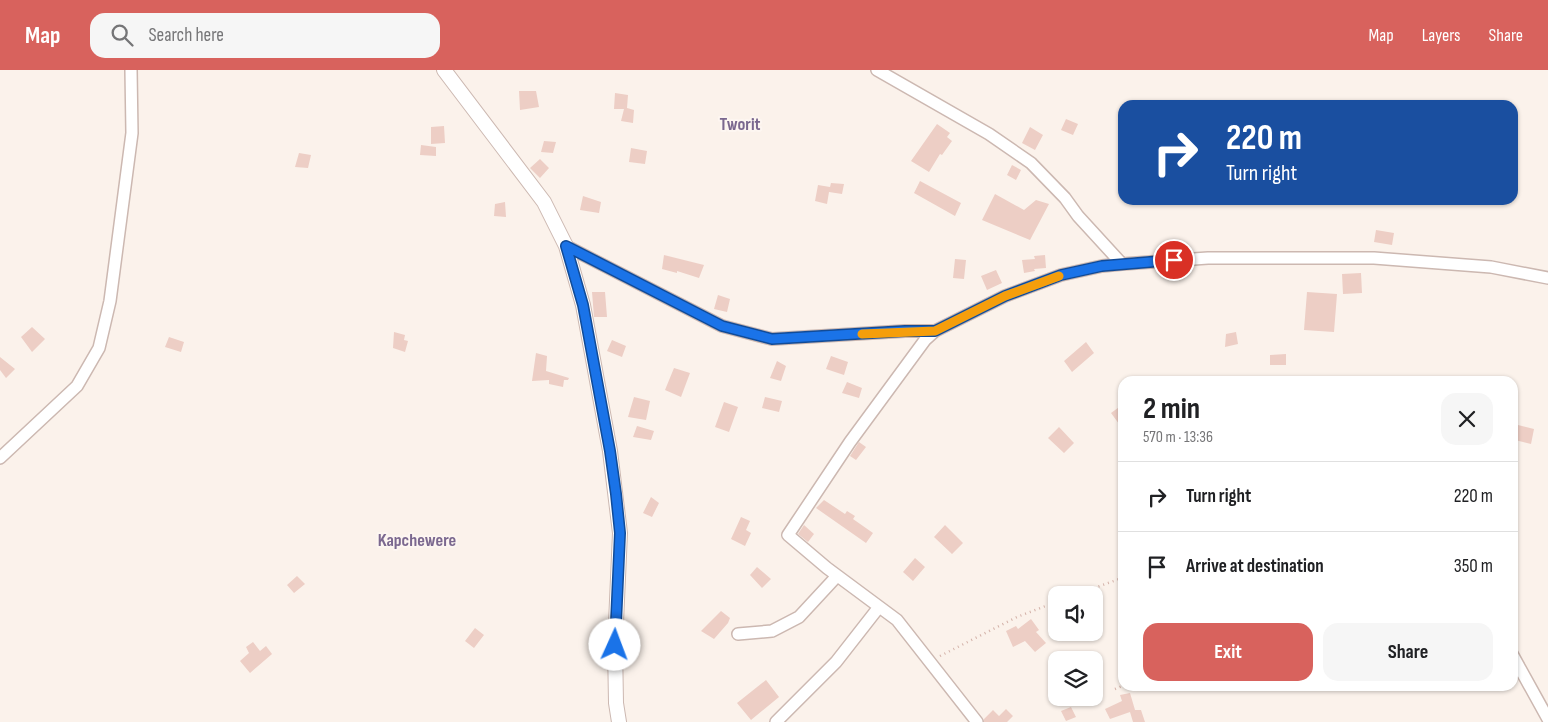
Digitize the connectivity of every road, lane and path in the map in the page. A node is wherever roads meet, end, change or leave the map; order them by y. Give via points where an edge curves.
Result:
1 (131, 70) edge
2 (444, 70) edge
3 (877, 70) edge
4 (566, 246) junction
5 (1122, 264) junction
6 (1548, 278) edge
7 (935, 331) junction
8 (0, 458) edge
9 (837, 576) junction
10 (1118, 579) edge
11 (1100, 586) edge
12 (1048, 605) edge
13 (879, 607) junction
14 (738, 634) dead end
15 (929, 661) junction
16 (1518, 664) edge
17 (1118, 688) edge
18 (1115, 689) dead end
19 (1547, 714) edge
20 (619, 722) edge
21 (776, 722) edge
22 (977, 722) edge

1 - 8 street via 132,133 110,301 99,348 77,386
2 - 4 street via 544,202
3 - 5 street via 989,134 1030,163
4 - 7 street via 722,326 749,334 772,339
4 - 20 street via 583,305 616,494 620,533 615,645
5 - 6 street via 1208,258 1374,258 1491,267
5 - 7 street via 1061,275 1005,296
7 - 9 street via 850,442 788,534
9 - 13 street
9 - 14 street via 799,617 772,630
10 - 11 path
12 - 15 path
13 - 15 street via 897,620
13 - 21 street via 836,662
15 - 22 street
16 - 19 street
17 - 18 path

